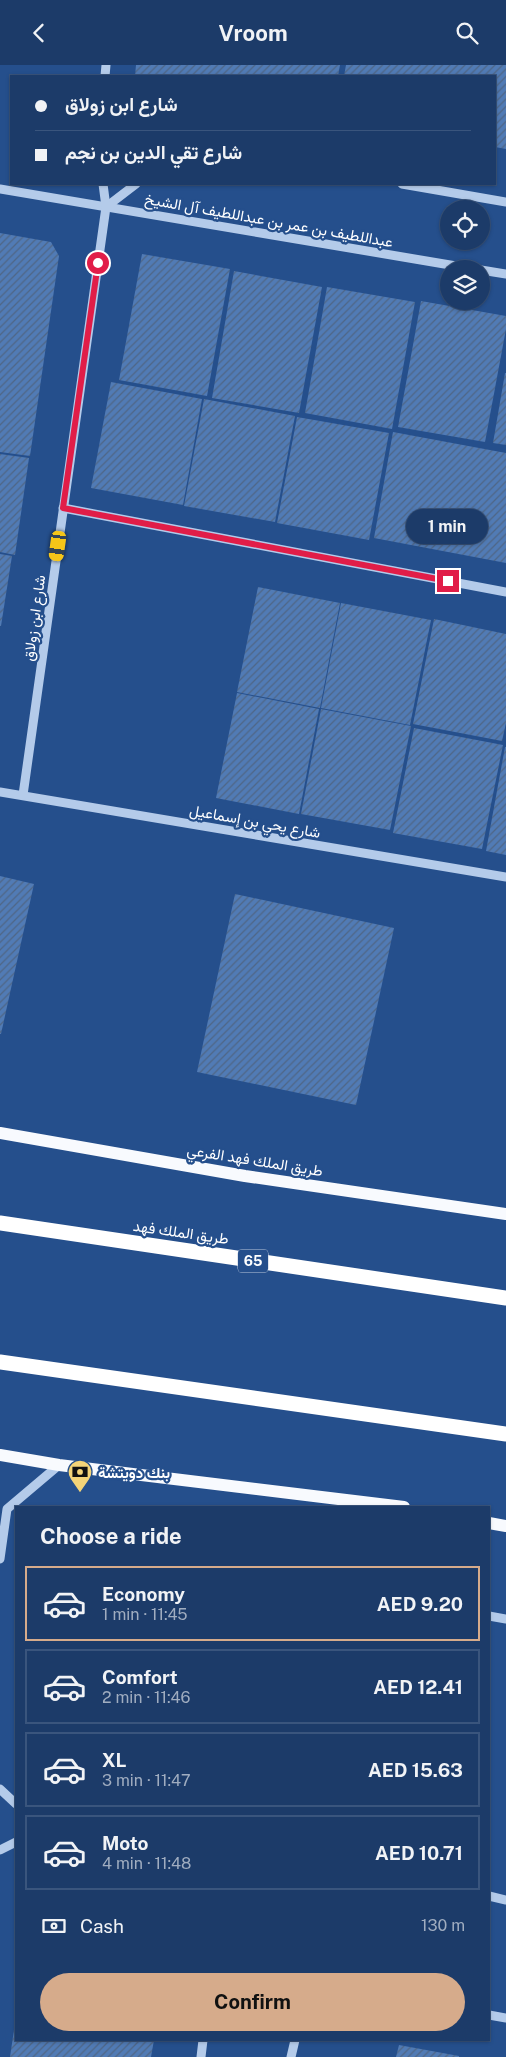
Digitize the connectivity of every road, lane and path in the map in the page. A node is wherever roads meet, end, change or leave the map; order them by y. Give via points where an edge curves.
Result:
1 (103, 185) edge
2 (135, 185) edge
3 (408, 185) edge
4 (0, 189) edge
5 (506, 202) edge
6 (106, 207) junction
7 (440, 263) edge
8 (490, 271) edge
9 (506, 274) edge
10 (63, 508) junction
11 (506, 592) edge
12 (0, 792) edge
13 (23, 795) junction
14 (506, 877) edge
15 (0, 1133) edge
16 (506, 1213) edge
17 (0, 1223) edge
18 (506, 1298) edge
19 (0, 1362) edge
20 (471, 1428) junction
21 (506, 1434) edge
22 (506, 1439) edge
23 (0, 1455) edge
24 (59, 1465) junction
25 (378, 1506) edge
26 (490, 1523) edge
27 (506, 1527) edge
28 (0, 1559) edge
29 (490, 1616) edge
30 (506, 1619) edge
31 (0, 1789) edge
32 (15, 1803) edge
33 (15, 1842) edge
34 (0, 1850) edge
35 (490, 1896) edge
36 (506, 1900) edge
37 (490, 2015) edge
38 (506, 2018) edge
39 (203, 2041) edge
40 (295, 2041) edge
41 (201, 2057) edge
42 (291, 2057) edge

1 - 6 street, شارع ابن زولاق
2 - 6 street
3 - 5 street
4 - 6 street, عبداللطيف بن عمر بن عبداللطيف آل الشيخ
6 - 7 street, عبداللطيف بن عمر بن عبداللطيف آل الشيخ
6 - 10 street, شارع ابن زولاق
8 - 9 street
10 - 11 street
10 - 13 street, شارع ابن زولاق
12 - 13 street, شارع يحي بن إسماعيل
13 - 14 street, شارع يحي بن إسماعيل
15 - 16 main road, طريق الملك فهد الفرعي via 245,1176
17 - 18 highway, طريق الملك فهد / 65
19 - 20 highway
20 - 21 highway
20 - 22 highway
23 - 24 main road
24 - 25 main road
24 - 28 street via 7,1509
26 - 27 main road
29 - 30 street
31 - 32 street
33 - 34 street
35 - 36 street
37 - 38 street
39 - 41 street
40 - 42 street

